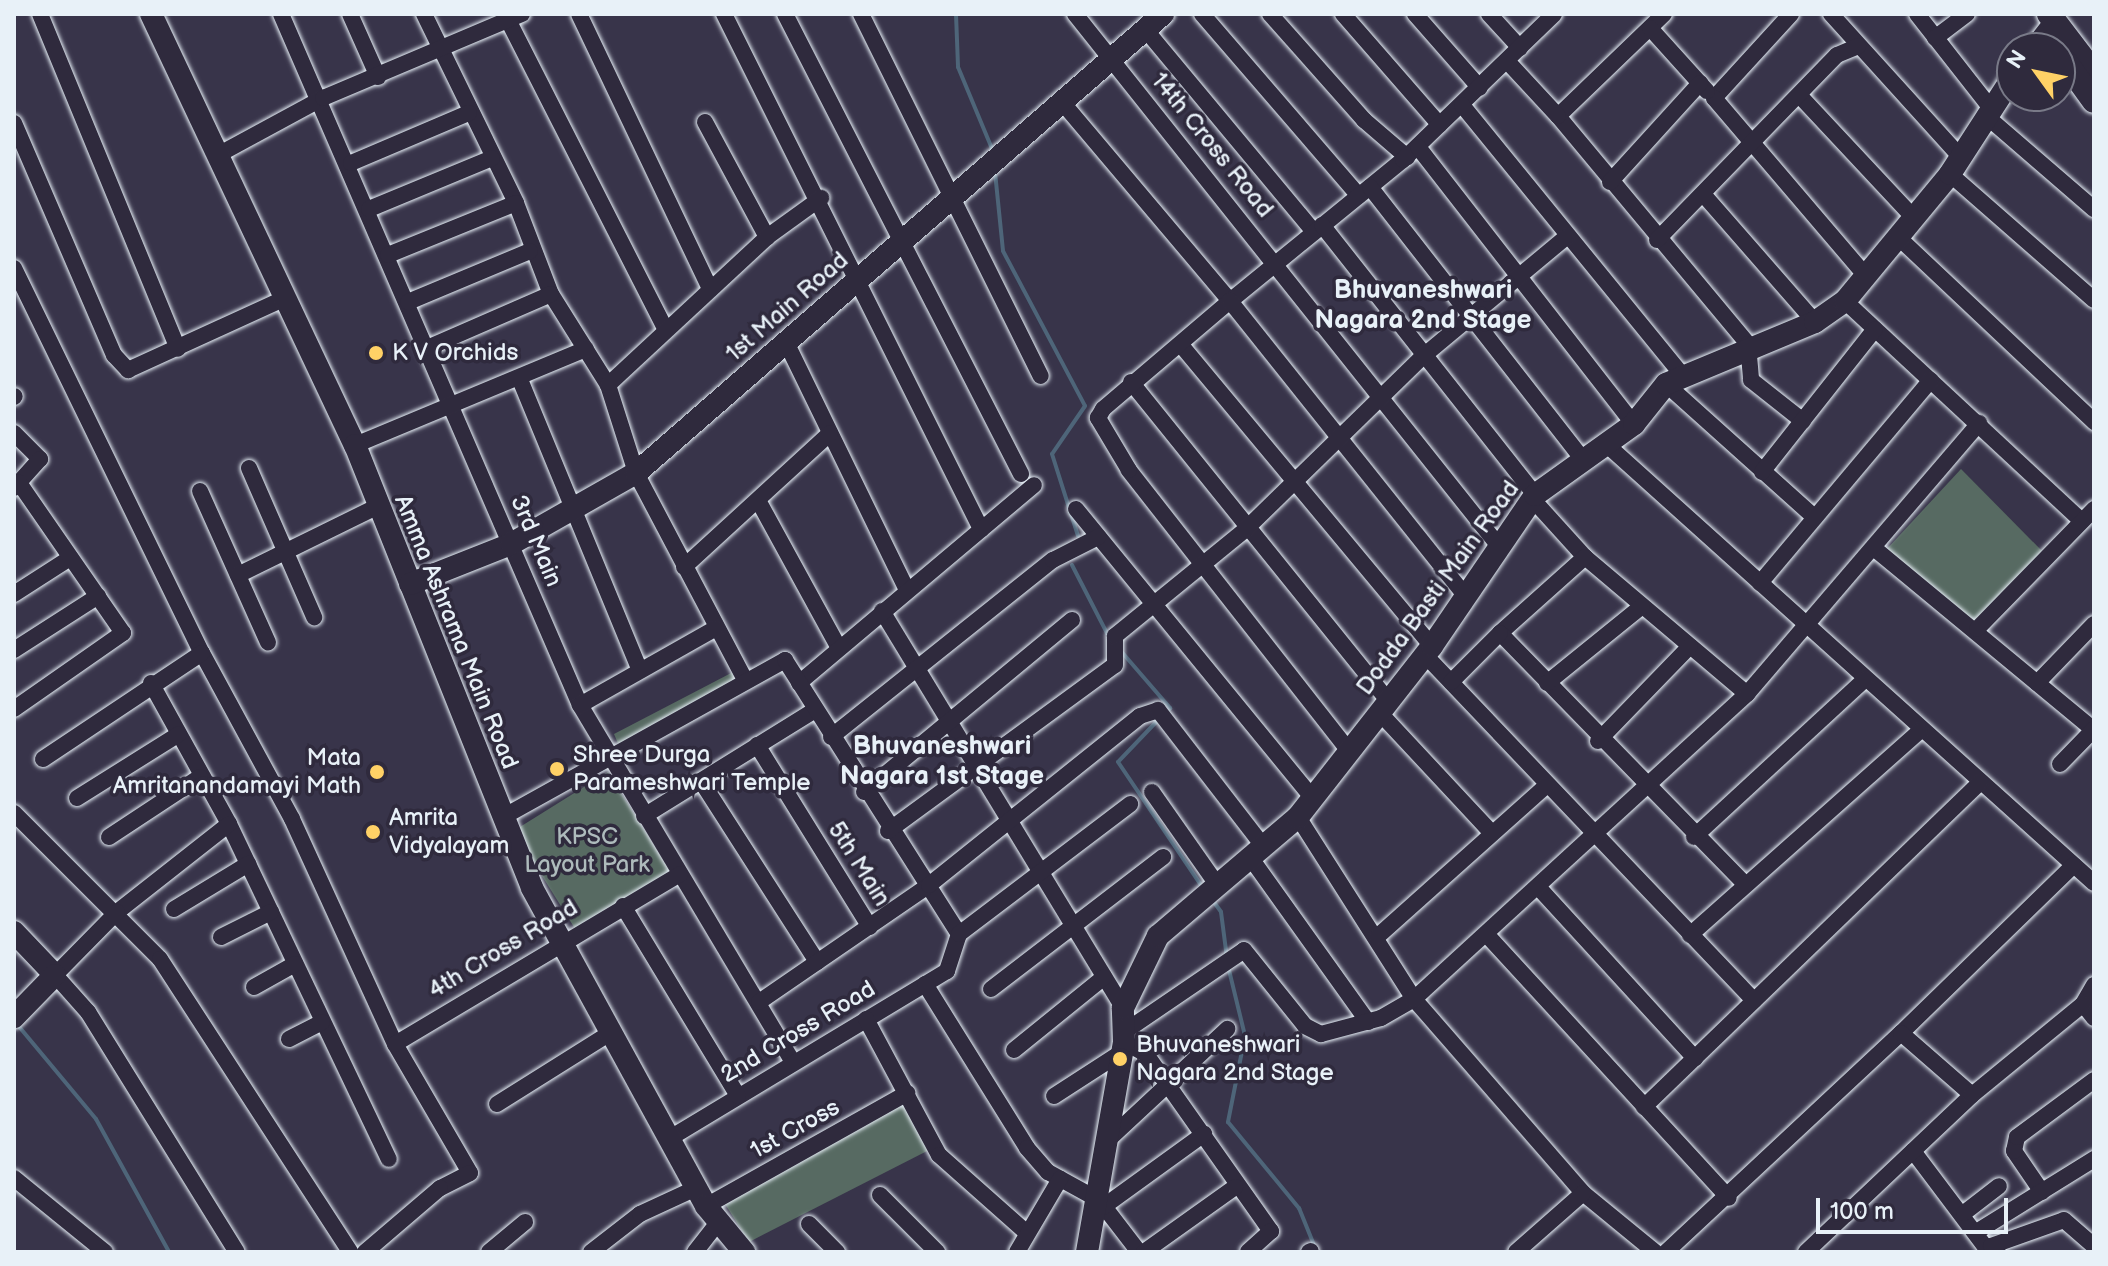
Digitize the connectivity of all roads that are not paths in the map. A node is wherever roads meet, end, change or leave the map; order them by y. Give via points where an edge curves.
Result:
1 (40, 14) edge
2 (151, 14) edge
3 (281, 14) edge
4 (350, 14) edge
5 (424, 14) edge
6 (579, 14) edge
7 (724, 14) edge
8 (785, 14) edge
9 (861, 14) edge
10 (1075, 14) edge
11 (1163, 14) edge
12 (1202, 14) edge
13 (1270, 14) edge
14 (1343, 14) edge
15 (1415, 14) edge
16 (1489, 14) edge
17 (1554, 14) edge
18 (1664, 14) edge
19 (1791, 14) edge
20 (1831, 14) edge
21 (1917, 14) edge
22 (1967, 14) edge
23 (2031, 14) edge
24 (506, 18) edge
25 (1650, 28) junction
26 (1145, 29) junction
27 (2050, 30) edge
28 (1935, 38) junction
29 (1858, 46) junction
30 (1520, 48) junction
31 (443, 50) junction
32 (1110, 60) junction
33 (1507, 61) junction
34 (2094, 73) edge
35 (2076, 76) edge
36 (378, 77) junction
37 (1700, 83) junction
38 (1480, 88) junction
39 (1799, 95) junction
40 (323, 98) junction
41 (1714, 98) junction
42 (1996, 99) edge
43 (2094, 101) edge
44 (1062, 102) junction
45 (1462, 105) junction
46 (1987, 111) junction
47 (469, 113) junction
48 (1558, 116) junction
49 (705, 122) dead end
50 (14, 123) edge
51 (1440, 125) junction
52 (1754, 144) junction
53 (1412, 152) junction
54 (216, 156) junction
55 (492, 158) junction
56 (351, 163) junction
57 (1954, 164) junction
58 (1610, 182) junction
59 (1365, 191) junction
60 (1703, 194) junction
61 (821, 198) junction
62 (950, 199) junction
63 (516, 203) junction
64 (369, 209) junction
65 (2094, 209) edge
66 (1914, 218) junction
67 (1318, 228) junction
68 (767, 237) junction
69 (1566, 237) junction
70 (1898, 237) junction
71 (1657, 240) junction
72 (901, 242) junction
73 (530, 251) junction
74 (388, 255) junction
75 (1276, 262) junction
76 (14, 268) edge
77 (1866, 276) junction
78 (1521, 277) junction
79 (859, 279) junction
80 (710, 289) junction
81 (551, 294) junction
82 (285, 298) junction
83 (2094, 300) edge
84 (1230, 301) junction
85 (1845, 301) junction
86 (408, 302) junction
87 (1473, 317) junction
88 (1815, 322) junction
89 (665, 328) junction
90 (1875, 329) junction
91 (786, 342) junction
92 (1748, 344) junction
93 (1181, 345) junction
94 (427, 348) junction
95 (178, 349) junction
96 (586, 349) junction
97 (1421, 358) junction
98 (1041, 376) dead end
99 (1931, 380) junction
100 (1675, 381) junction
101 (521, 382) junction
102 (1131, 382) junction
103 (608, 385) junction
104 (1378, 398) junction
105 (452, 405) junction
106 (2093, 419) edge
107 (1803, 421) junction
108 (1979, 423) junction
109 (1634, 424) junction
110 (14, 433) edge
111 (830, 433) junction
112 (1334, 438) junction
113 (1606, 444) junction
114 (355, 445) junction
115 (1584, 461) junction
116 (249, 468) dead end
117 (1762, 472) junction
118 (636, 473) junction
119 (17, 486) edge
120 (1292, 487) junction
121 (200, 491) dead end
122 (1536, 499) junction
123 (759, 502) junction
124 (376, 507) junction
125 (575, 507) junction
126 (1076, 509) dead end
127 (2088, 515) edge
128 (1813, 516) junction
129 (981, 529) junction
130 (1246, 529) junction
131 (1098, 537) junction
132 (511, 544) junction
133 (1498, 545) junction
134 (1875, 549) junction
135 (286, 551) junction
136 (1585, 557) junction
137 (70, 558) junction
138 (1203, 563) junction
139 (684, 567) junction
140 (238, 575) junction
141 (1760, 583) junction
142 (410, 584) junction
143 (907, 590) junction
144 (14, 594) edge
145 (1464, 594) junction
146 (98, 596) junction
147 (1153, 602) junction
148 (1642, 606) junction
149 (882, 611) junction
150 (314, 617) dead end
151 (1072, 620) dead end
152 (2094, 624) edge
153 (716, 628) junction
154 (1808, 628) junction
155 (1977, 629) junction
156 (1500, 633) junction
157 (268, 642) dead end
158 (1690, 646) junction
159 (839, 648) junction
160 (14, 650) edge
161 (1428, 650) junction
162 (202, 653) junction
163 (639, 668) junction
164 (919, 671) junction
165 (1865, 679) junction
166 (745, 680) junction
167 (1451, 682) junction
168 (151, 683) junction
169 (799, 683) junction
170 (1547, 683) junction
171 (2037, 683) junction
172 (1747, 694) junction
173 (580, 705) junction
174 (1384, 706) junction
175 (14, 709) edge
176 (815, 710) junction
177 (951, 722) junction
178 (2094, 730) edge
179 (1920, 731) junction
180 (179, 734) junction
181 (831, 737) junction
182 (1598, 741) junction
183 (757, 745) junction
184 (1349, 751) junction
185 (43, 759) dead end
186 (613, 761) junction
187 (2060, 764) dead end
188 (978, 768) junction
189 (200, 777) junction
190 (701, 781) junction
191 (1980, 782) junction
192 (1546, 786) junction
193 (1645, 788) junction
194 (864, 792) junction
195 (1152, 792) dead end
196 (77, 798) dead end
197 (1313, 799) junction
198 (1130, 804) dead end
199 (14, 813) edge
200 (644, 816) junction
201 (503, 817) junction
202 (1298, 817) junction
203 (1010, 819) junction
204 (229, 824) junction
205 (888, 831) junction
206 (1491, 832) junction
207 (1595, 836) junction
208 (109, 837) dead end
209 (1694, 837) junction
210 (1257, 852) junction
211 (1163, 857) dead end
212 (248, 864) junction
213 (2074, 865) junction
214 (1042, 871) junction
215 (680, 874) junction
216 (1744, 883) junction
217 (2094, 883) edge
218 (929, 885) junction
219 (1539, 888) junction
220 (1209, 889) junction
221 (623, 906) junction
222 (174, 909) dead end
223 (117, 912) junction
224 (271, 912) junction
225 (1074, 926) junction
226 (870, 927) junction
227 (14, 932) edge
228 (959, 934) junction
229 (1487, 935) junction
230 (1690, 935) junction
231 (221, 937) dead end
232 (1377, 937) junction
233 (560, 941) junction
234 (817, 962) junction
235 (295, 964) junction
236 (55, 975) junction
237 (1104, 977) junction
238 (925, 984) junction
239 (2094, 985) edge
240 (254, 987) dead end
241 (991, 989) dead end
242 (1414, 999) junction
243 (1754, 1001) junction
244 (759, 1002) junction
245 (2083, 1004) junction
246 (1123, 1008) junction
247 (19, 1012) edge
248 (2094, 1018) edge
249 (866, 1019) junction
250 (322, 1022) junction
251 (1368, 1022) junction
252 (1227, 1029) dead end
253 (610, 1033) junction
254 (1901, 1033) junction
255 (289, 1039) dead end
256 (1123, 1042) junction
257 (395, 1044) junction
258 (1014, 1050) dead end
259 (1695, 1058) junction
260 (793, 1062) junction
261 (2094, 1080) edge
262 (1167, 1088) junction
263 (907, 1093) junction
264 (1972, 1095) junction
265 (738, 1096) junction
266 (1054, 1096) dead end
267 (497, 1104) dead end
268 (1644, 1107) junction
269 (1204, 1134) junction
270 (668, 1139) junction
271 (1106, 1142) junction
272 (1913, 1151) junction
273 (389, 1159) dead end
274 (2094, 1159) edge
275 (14, 1178) edge
276 (1060, 1179) junction
277 (1999, 1186) dead end
278 (1235, 1187) junction
279 (2042, 1192) junction
280 (1583, 1193) junction
281 (880, 1195) dead end
282 (1729, 1198) junction
283 (1101, 1203) junction
284 (706, 1206) junction
285 (1964, 1213) junction
286 (525, 1222) dead end
287 (809, 1224) dead end
288 (1978, 1231) junction
289 (1027, 1233) junction
290 (2094, 1244) edge
291 (1993, 1250) edge
292 (1088, 1251) edge
293 (105, 1252) edge
294 (237, 1252) edge
295 (350, 1252) edge
296 (365, 1252) edge
297 (489, 1252) edge
298 (591, 1252) edge
299 (695, 1252) edge
300 (744, 1252) edge
301 (837, 1252) edge
302 (937, 1252) edge
303 (1017, 1252) edge
304 (1142, 1252) edge
305 (1248, 1252) edge
306 (1516, 1252) edge
307 (1655, 1252) edge
308 (1666, 1252) edge
309 (1806, 1252) edge

1 - 95 street
2 - 54 street, Amma Ashrama Main Road
3 - 40 street, 3rd Main
4 - 36 street
5 - 31 street
6 - 80 street
7 - 61 street
8 - 72 street
9 - 62 street
10 - 32 street, 14th Cross Road
11 - 26 street, 1st Main Road
12 - 59 street
13 - 53 street via 1364,120
14 - 51 street
15 - 38 street
16 - 30 street
17 - 30 street
18 - 25 street
19 - 41 street
20 - 29 street
21 - 28 street
22 - 28 street
23 - 27 main road
24 - 31 street
24 - 89 street
25 - 37 street
25 - 48 street
26 - 32 street, 1st Main Road
26 - 67 street
27 - 34 main road
28 - 46 street
29 - 39 street via 1837,55
29 - 57 street
30 - 33 street
31 - 36 street
31 - 47 street
32 - 44 street, 1st Main Road
32 - 75 street, 14th Cross Road
33 - 38 street
33 - 48 street
35 - 43 main road
36 - 40 street
37 - 41 street
37 - 58 street
38 - 45 street
39 - 52 street
39 - 66 street
40 - 54 street
40 - 56 street, 3rd Main
41 - 52 street
42 - 46 street, Dodda Basti Main Road
44 - 62 street, 1st Main Road
44 - 84 street
45 - 51 street
45 - 69 street
46 - 57 street, Dodda Basti Main Road
46 - 65 street
47 - 55 street
47 - 56 street
48 - 58 street
49 - 68 street
50 - 95 street via 114,355 128,370
51 - 53 street
52 - 60 street
52 - 77 street
53 - 59 street
53 - 78 street
54 - 82 street, Amma Ashrama Main Road
55 - 63 street
55 - 64 street
56 - 64 street, 3rd Main
57 - 66 street, Dodda Basti Main Road
57 - 83 street
58 - 71 street
59 - 67 street
59 - 87 street
60 - 71 street
60 - 88 street
61 - 68 street
61 - 79 street
62 - 72 street, 1st Main Road
62 - 98 street
63 - 73 street
63 - 74 street
64 - 74 street, 3rd Main
66 - 70 street, Dodda Basti Main Road
67 - 75 street
67 - 97 street
68 - 80 street
69 - 78 street
69 - 100 street
70 - 77 street, Dodda Basti Main Road
70 - 106 street
71 - 92 street
72 - 79 street, 1st Main Road
72 - 129 street via 1027,479
73 - 81 street
73 - 86 street
74 - 86 street, 3rd Main
75 - 84 street
75 - 104 street, 14th Cross Road
76 - 162 street
77 - 85 street, Dodda Basti Main Road
78 - 87 street
78 - 109 street
79 - 91 street, 1st Main Road
79 - 129 street
80 - 89 street
81 - 94 street
81 - 96 street
82 - 95 street
82 - 114 street, Amma Ashrama Main Road
84 - 93 street
84 - 112 street
85 - 88 street, Dodda Basti Main Road
85 - 90 street
86 - 94 street, 3rd Main
87 - 97 street
87 - 115 street
88 - 92 street, Dodda Basti Main Road
89 - 103 street
90 - 99 street
90 - 107 street
91 - 111 street
91 - 118 street, 1st Main Road
92 - 100 street, Dodda Basti Main Road
92 - 107 street via 1751,380
93 - 102 street
93 - 120 street
94 - 105 street, 3rd Main
96 - 101 street
96 - 103 street
97 - 104 street
97 - 122 street
99 - 108 street
99 - 128 street
100 - 109 street, Dodda Basti Main Road
100 - 117 street
101 - 105 street
101 - 125 street
102 - 130 street
102 - 138 street via 1098,418
103 - 118 street
104 - 112 street
104 - 133 street, 14th Cross Road
105 - 114 street
105 - 132 street, 3rd Main
107 - 117 street
108 - 127 street
108 - 134 street
109 - 113 street, Dodda Basti Main Road
110 - 119 street via 40,459
111 - 123 street
111 - 143 street
112 - 120 street
112 - 145 street
113 - 115 street, Dodda Basti Main Road
113 - 141 street
114 - 124 street, Amma Ashrama Main Road
115 - 122 street, Dodda Basti Main Road
116 - 135 street
117 - 128 street
118 - 125 street, 1st Main Road
118 - 139 street
119 - 137 street
120 - 130 street
120 - 161 street
121 - 140 street
122 - 133 street, Dodda Basti Main Road
122 - 136 street
123 - 139 street
123 - 159 street
124 - 135 street
124 - 142 street, Amma Ashrama Main Road
125 - 132 street, 1st Main Road
125 - 163 street
126 - 131 street
127 - 155 street
128 - 141 street
129 - 143 street
130 - 138 street
130 - 174 street
131 - 147 street
131 - 164 street via 1053,560
132 - 142 street, 1st Main Road
132 - 173 street, 3rd Main
133 - 145 street, Dodda Basti Main Road
134 - 154 street
134 - 155 street
135 - 140 street
135 - 150 street
136 - 148 street
136 - 156 street
137 - 144 street
137 - 146 street
138 - 147 street
138 - 184 street
139 - 153 street
140 - 157 street
141 - 154 street
142 - 201 street, Amma Ashrama Main Road
143 - 149 street
145 - 161 street, Dodda Basti Main Road
146 - 160 street
146 - 175 street via 123,633
147 - 188 street via 1116,647 1115,665
147 - 197 street
148 - 158 street
148 - 170 street
149 - 159 street
149 - 164 street
151 - 177 street
152 - 171 street
153 - 163 street
153 - 166 street
154 - 165 street
154 - 172 street
155 - 171 street
156 - 167 street
156 - 170 street
158 - 172 street
158 - 182 street
159 - 169 street
161 - 167 street
161 - 174 street, Dodda Basti Main Road
162 - 168 street
162 - 257 street via 292,819
163 - 173 street
164 - 177 street
164 - 181 street
165 - 179 street
165 - 209 street
166 - 169 street via 785,660
166 - 186 street
167 - 192 street
168 - 180 street
168 - 185 street
169 - 176 street
170 - 182 street
171 - 178 street
172 - 193 street
173 - 186 street, 3rd Main
174 - 184 street, Dodda Basti Main Road
174 - 206 street
176 - 181 street
176 - 183 street
177 - 188 street
177 - 194 street
178 - 187 street
179 - 191 street
179 - 216 street
180 - 189 street
180 - 196 street
181 - 194 street
182 - 193 street
183 - 190 street
183 - 226 street, 5th Main
184 - 197 street, Dodda Basti Main Road
186 - 200 street, 3rd Main
186 - 201 street
188 - 203 street
188 - 205 street
189 - 204 street
189 - 208 street
190 - 200 street
190 - 234 street
191 - 213 street
191 - 243 street
192 - 206 street
192 - 207 street
193 - 207 street
193 - 209 street
194 - 205 street
195 - 220 street
197 - 202 street, Dodda Basti Main Road
198 - 214 street
199 - 223 street
200 - 215 street, 3rd Main
201 - 233 street, Amma Ashrama Main Road
202 - 210 street, Dodda Basti Main Road
202 - 232 street
203 - 210 street via 1140,716 1158,710 1170,720
203 - 214 street
203 - 218 street
204 - 212 street
204 - 223 street
205 - 218 street
206 - 232 street
207 - 219 street
207 - 230 street
209 - 216 street
210 - 220 street, Dodda Basti Main Road
210 - 251 street
211 - 225 street
212 - 222 street
212 - 224 street
213 - 217 street
213 - 254 street
214 - 225 street
214 - 228 street
215 - 221 street, 4th Cross Road
215 - 244 street, 3rd Main
216 - 230 street
218 - 226 street
218 - 228 street
219 - 229 street
219 - 259 street
220 - 246 street, Dodda Basti Main Road via 1158,936
221 - 233 street, 4th Cross Road
221 - 265 street
223 - 236 street
223 - 295 street via 160,959
224 - 231 street
224 - 235 street
225 - 237 street
225 - 241 street
226 - 234 street
227 - 236 street
228 - 238 street, 2nd Cross Road via 952,964
229 - 242 street
229 - 268 street
230 - 243 street
232 - 242 street
233 - 253 street, Amma Ashrama Main Road
233 - 257 street, 4th Cross Road
234 - 244 street
235 - 240 street
235 - 250 street
236 - 247 street
236 - 294 street via 88,1012
237 - 246 street
237 - 258 street
238 - 249 street, 2nd Cross Road
238 - 276 street via 1027,1148
239 - 245 street
242 - 251 street
242 - 280 street
243 - 259 street
244 - 260 street, 3rd Main
245 - 248 street
245 - 264 street
246 - 256 street
249 - 260 street, 2nd Cross Road
249 - 263 street
250 - 255 street
250 - 273 street
251 - 256 street via 1332,1034 1313,1031 1250,954 1227,959
252 - 262 street
253 - 267 street
253 - 270 street, Amma Ashrama Main Road
254 - 264 street
254 - 282 street
256 - 262 street via 1146,1054
256 - 266 street
256 - 271 street
257 - 296 street via 470,1173 440,1188
259 - 268 street
260 - 265 street, 2nd Cross Road
261 - 279 street via 2017,1137 2014,1151
262 - 269 street
262 - 271 street
263 - 284 street, 1st Cross
263 - 289 street via 947,1164
264 - 272 street
265 - 270 street, 2nd Cross Road
268 - 282 street
269 - 278 street
269 - 283 street
270 - 284 street, Amma Ashrama Main Road
271 - 283 street
272 - 285 street
272 - 309 street
274 - 279 street
275 - 293 street
276 - 283 street
276 - 289 street
277 - 285 street
278 - 304 street
278 - 305 street via 1271,1231
279 - 288 street
280 - 306 street
280 - 307 street
281 - 302 street
282 - 308 street
283 - 292 street
283 - 304 street
284 - 298 street, 1st Cross via 640,1214
284 - 299 street
284 - 300 street, Amma Ashrama Main Road
285 - 288 street
286 - 297 street
287 - 301 street
288 - 291 street
289 - 303 street
290 - 291 street via 2071,1219

